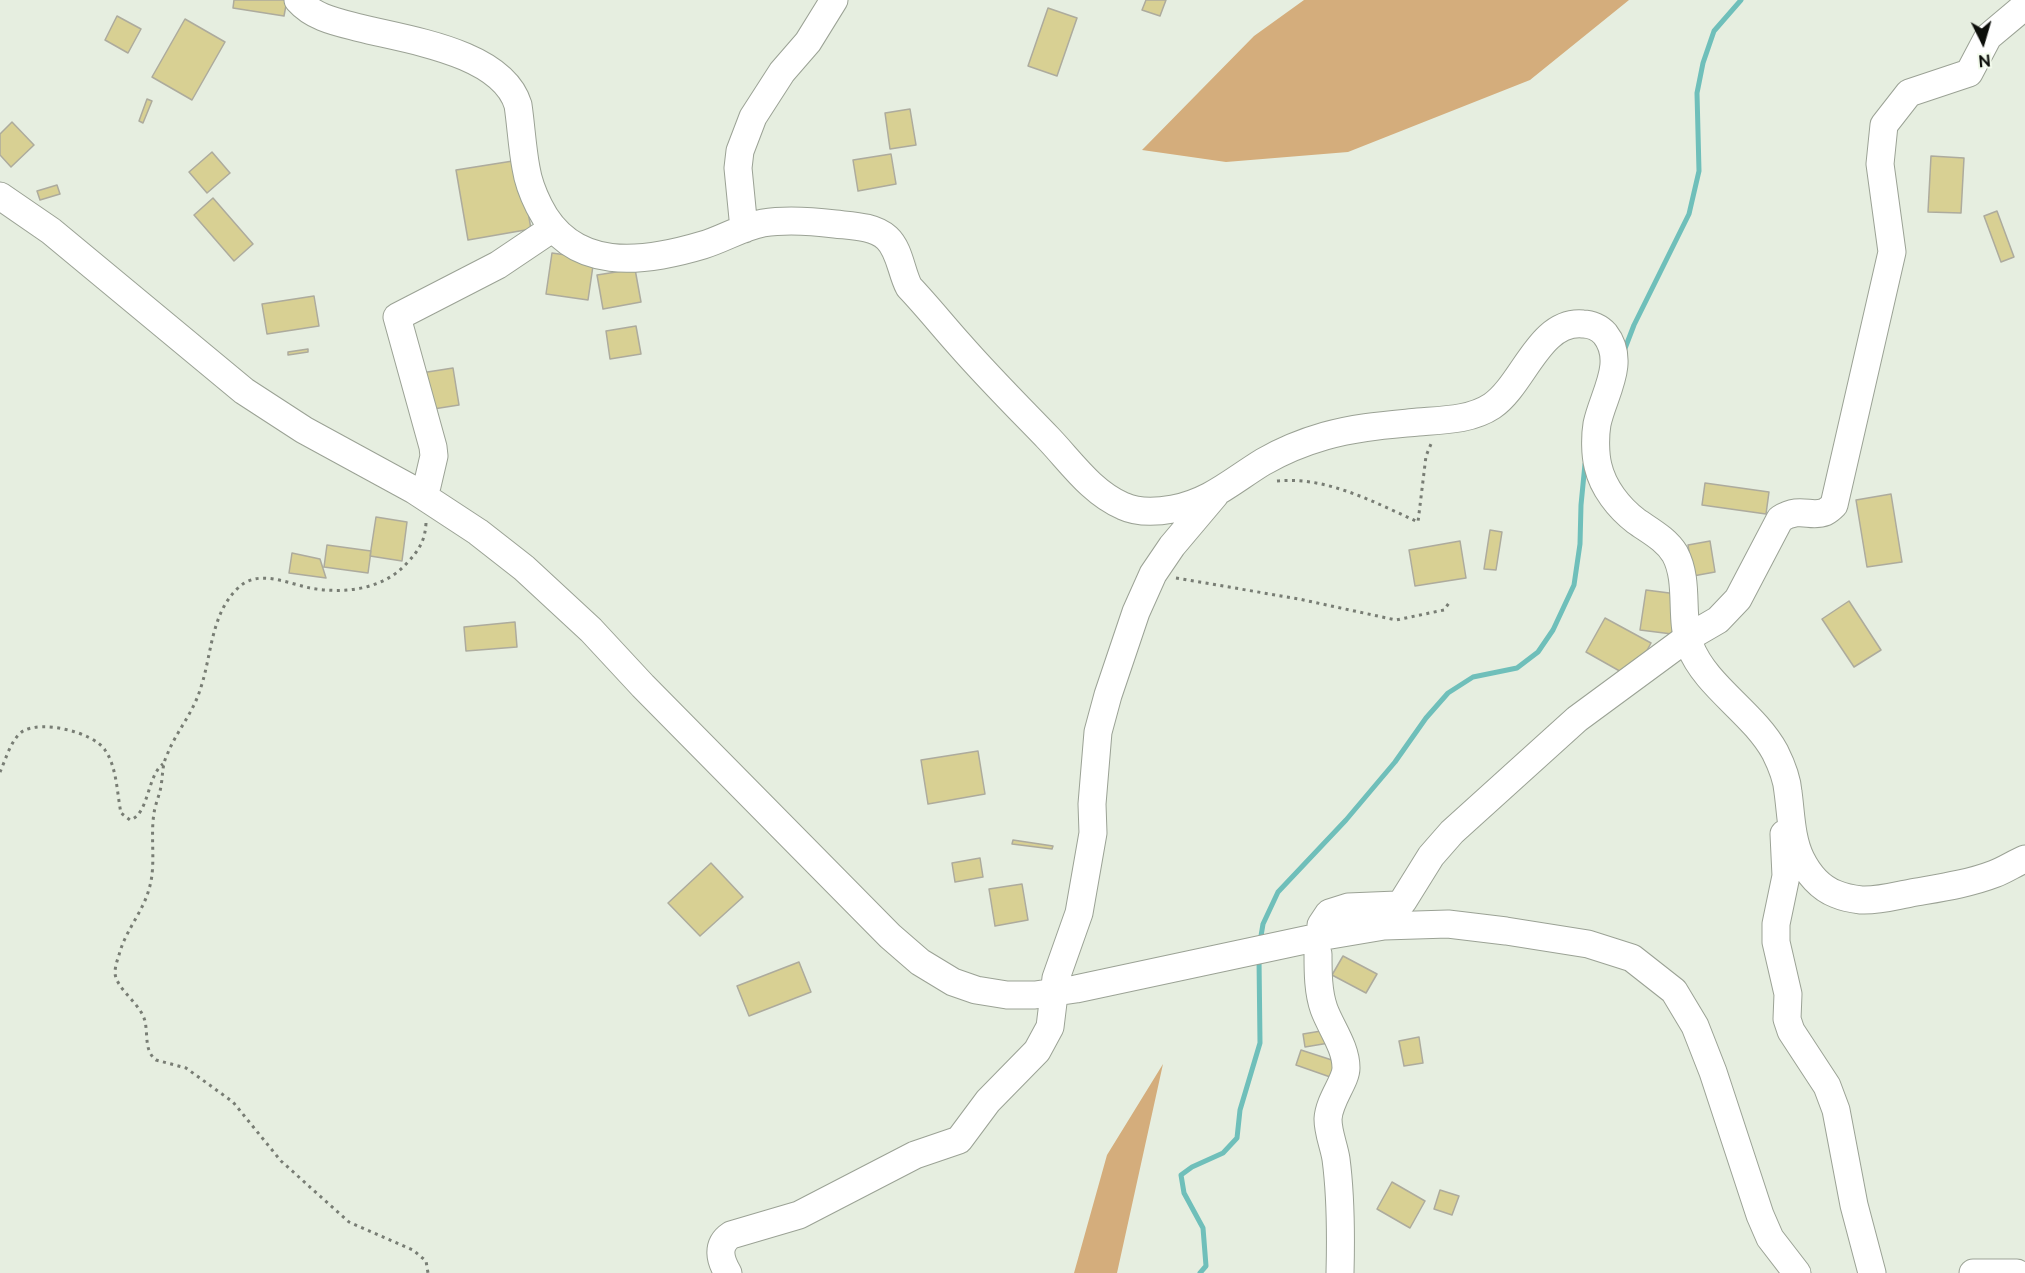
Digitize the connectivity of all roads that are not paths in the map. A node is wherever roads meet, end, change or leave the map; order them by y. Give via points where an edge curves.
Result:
1 (298, 0) edge
2 (834, 0) edge
3 (2025, 6) edge
4 (0, 176) edge
5 (6, 200) edge
6 (553, 228) junction
7 (744, 229) junction
8 (428, 486) dead end
9 (1216, 494) junction
10 (1687, 638) junction
11 (1790, 811) junction
12 (2025, 859) edge
13 (1319, 939) junction
14 (1065, 991) junction
15 (728, 1273) edge
16 (1340, 1273) edge
17 (1797, 1273) edge
18 (1872, 1273) edge
19 (1973, 1273) edge
20 (2016, 1273) edge

1 - 6 street via 316,15 457,54 493,70 515,95 525,168 544,216
2 - 7 street via 753,117 740,150
3 - 10 street via 1988,37 1970,73 1909,93 1884,125 1880,164 1892,252 1834,506 1825,512 1797,512 1780,519 1738,599 1718,620
4 - 5 street via 9,187
5 - 14 street via 51,231 244,391 304,430 414,490 524,568 591,630 890,936 920,962 953,982 976,990 1007,995
6 - 7 street via 578,248 614,259 646,258 705,245
6 - 8 street via 498,265 397,317 433,447
7 - 9 street via 764,223 798,221 865,227 879,232 893,245 909,287 1084,479 1108,498 1131,510 1157,511 1193,504
9 - 10 street via 1268,459 1326,436 1478,413 1510,391 1539,346 1557,330 1587,324 1603,332 1612,347 1613,376 1597,426 1598,466 1617,503 1660,537 1675,555
9 - 14 street via 1153,574 1121,654 1098,732 1093,833 1079,913 1056,978
10 - 11 street via 1704,671 1764,734 1783,769
10 - 13 street via 1577,719 1452,831 1397,905 1348,906 1329,913
11 - 12 street via 1798,855 1808,871 1819,884 1845,897 1878,899 1955,885 1994,874
11 - 18 street via 1784,820 1786,876 1776,924 1776,942 1788,994 1787,1019 1827,1086 1836,1110
13 - 14 street
13 - 16 street via 1319,988 1343,1049 1347,1070 1328,1117 1340,1200
13 - 17 street via 1384,926 1448,924 1588,944 1632,958 1674,991 1695,1026 1760,1215 1770,1238
14 - 15 street via 1037,1051 988,1101 959,1140 915,1155 800,1215 731,1235 720,1249
19 - 20 street

